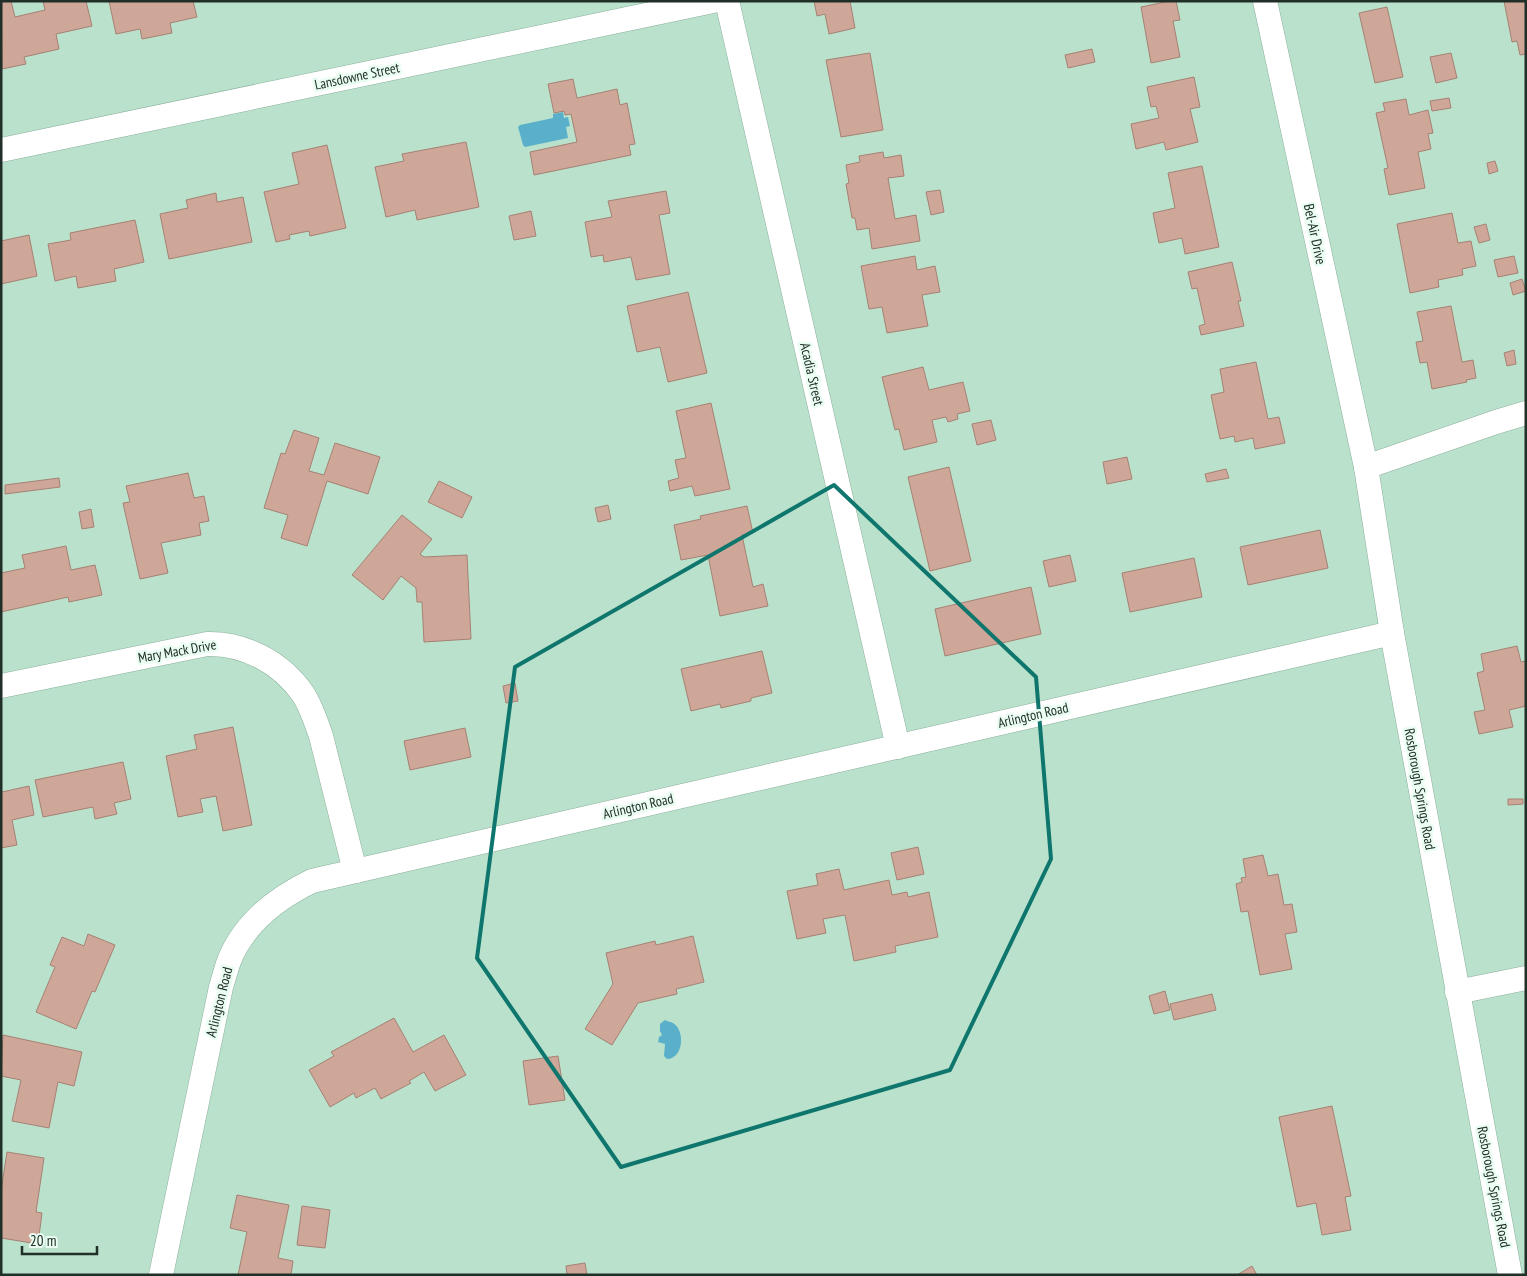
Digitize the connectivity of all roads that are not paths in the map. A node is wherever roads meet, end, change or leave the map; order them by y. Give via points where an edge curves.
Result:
1 (713, 1) edge
2 (726, 1) edge
3 (1265, 1) edge
4 (1, 150) edge
5 (1526, 413) edge
6 (1366, 467) junction
7 (1392, 632) junction
8 (1, 686) edge
9 (898, 747) junction
10 (354, 871) junction
11 (1526, 978) edge
12 (1457, 992) junction
13 (161, 1275) edge
14 (1510, 1275) edge

1 - 4 street, Lansdowne Street
2 - 9 street, Acadia Street
3 - 6 street, Bel-Air Drive
5 - 6 street
6 - 7 street, Rosborough Springs Road
7 - 9 street, Arlington Road
7 - 12 street, Rosborough Springs Road
8 - 10 street, Mary Mack Drive via 207,644 224,643 268,660 303,694 314,716
9 - 10 street, Arlington Road
10 - 13 street, Arlington Road via 312,881 271,906 241,937 230,960 221,987
11 - 12 street
12 - 14 street, Rosborough Springs Road

